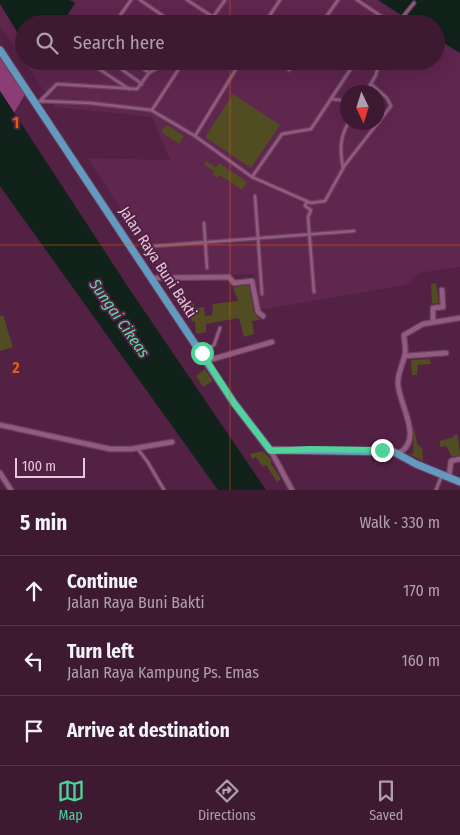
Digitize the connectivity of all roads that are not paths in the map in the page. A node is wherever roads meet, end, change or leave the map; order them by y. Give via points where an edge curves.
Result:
1 (131, 0) edge
2 (140, 0) edge
3 (187, 0) edge
4 (224, 0) edge
5 (280, 0) edge
6 (338, 0) edge
7 (357, 0) edge
8 (414, 3) dead end
9 (120, 15) edge
10 (162, 15) edge
11 (210, 15) edge
12 (214, 15) edge
13 (270, 15) edge
14 (327, 15) edge
15 (378, 15) edge
16 (404, 15) edge
17 (0, 50) edge
18 (101, 70) edge
19 (123, 70) edge
20 (145, 70) edge
21 (154, 70) edge
22 (178, 70) edge
23 (236, 70) edge
24 (350, 70) edge
25 (376, 70) edge
26 (149, 73) junction
27 (142, 84) junction
28 (371, 84) joint
29 (130, 90) junction
30 (331, 99) junction
31 (340, 101) edge
32 (38, 102) junction
33 (152, 110) junction
34 (345, 130) edge
35 (195, 136) junction
36 (343, 168) junction
37 (252, 177) junction
38 (255, 196) dead end
39 (307, 201) junction
40 (204, 223) dead end
41 (354, 231) dead end
42 (310, 234) junction
43 (258, 238) junction
44 (205, 242) junction
45 (155, 246) dead end
46 (207, 268) dead end
47 (152, 278) junction
48 (442, 290) dead end
49 (314, 292) dead end
50 (262, 294) dead end
51 (263, 316) dead end
52 (460, 318) edge
53 (433, 322) junction
54 (220, 328) dead end
55 (272, 342) dead end
56 (202, 353) junction
57 (446, 353) dead end
58 (404, 356) junction
59 (206, 361) junction
60 (0, 424) edge
61 (172, 442) dead end
62 (136, 448) junction
63 (271, 451) junction
64 (399, 453) junction
65 (460, 459) edge
66 (0, 473) edge
67 (446, 476) junction
68 (460, 482) edge
69 (11, 490) edge
70 (164, 490) edge
71 (292, 490) edge
72 (436, 490) edge

1 - 9 lane
2 - 10 lane
3 - 11 lane
4 - 12 lane
5 - 13 lane
6 - 14 lane
7 - 15 lane
8 - 16 lane
17 - 32 main road, Jalan Raya Buni Bakti
18 - 29 lane
19 - 27 lane
20 - 26 lane
21 - 26 lane
22 - 33 lane
23 - 35 lane
24 - 30 lane
25 - 28 lane
26 - 27 lane
27 - 29 lane
28 - 36 lane via 391,106
29 - 32 lane via 57,84
30 - 31 lane
30 - 37 lane via 310,129 282,134
32 - 33 lane via 90,103
32 - 47 main road, Jalan Raya Buni Bakti
33 - 35 lane
34 - 36 lane via 340,144
35 - 37 lane
36 - 39 lane via 325,201 316,204
37 - 39 lane
38 - 43 lane
39 - 42 lane via 305,206 311,210 308,217
40 - 44 lane
41 - 42 lane
42 - 43 lane
42 - 49 lane
43 - 44 lane
43 - 50 lane
44 - 45 lane
44 - 46 lane
47 - 51 street via 229,277 234,283 252,281 258,312
47 - 56 main road, Jalan Raya Buni Bakti
48 - 53 street via 443,307 433,308
52 - 53 street
53 - 58 street via 406,333
54 - 56 lane via 214,345
55 - 59 street
56 - 59 main road, Jalan Raya Buni Bakti
57 - 58 street
58 - 64 street via 398,387 410,438 406,448
59 - 63 main road, Jalan Raya Buni Bakti
60 - 62 street via 110,449
61 - 62 street
62 - 70 lane
63 - 64 main road via 336,449
63 - 71 street, Jalan Raya Buni Bakti
64 - 67 main road
65 - 67 street via 451,461
66 - 69 street
67 - 68 main road
67 - 72 lane

